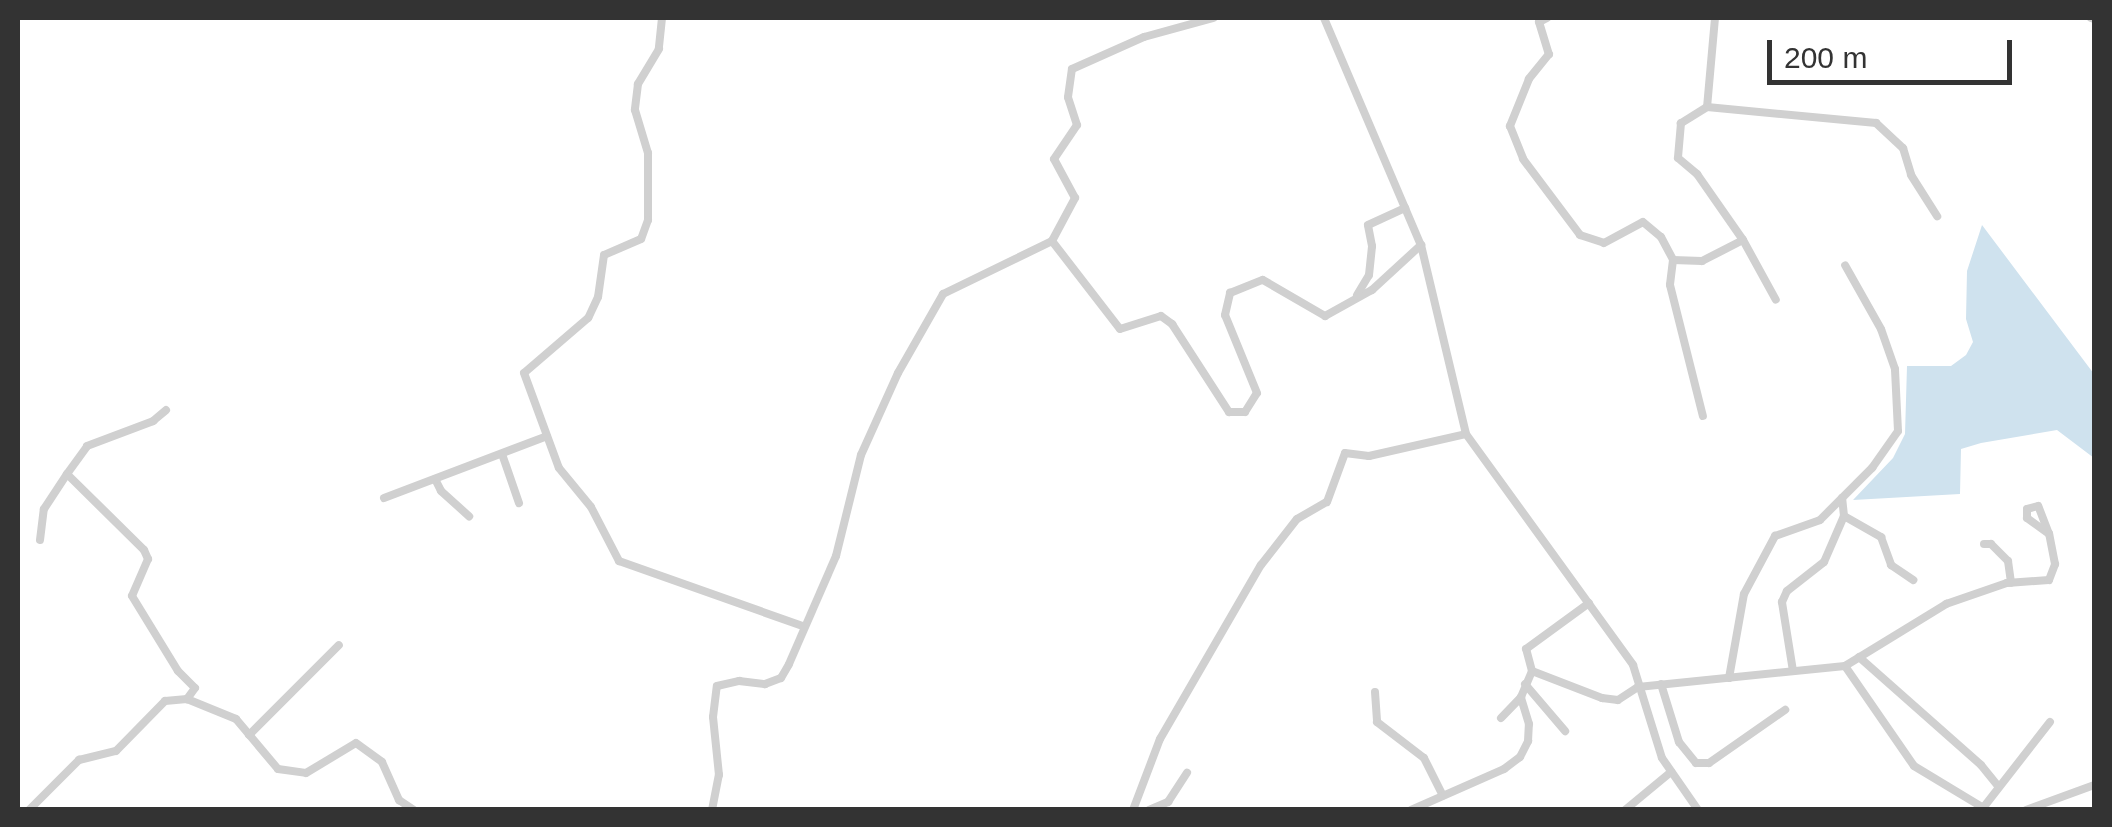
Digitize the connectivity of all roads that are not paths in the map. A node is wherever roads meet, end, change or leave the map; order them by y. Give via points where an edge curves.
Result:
1 (662, 18) edge
2 (1213, 18) edge
3 (1324, 18) edge
4 (1546, 18) edge
5 (1716, 18) edge
6 (1707, 107) junction
7 (1405, 208) junction
8 (1937, 216) dead end
9 (1744, 240) junction
10 (1052, 241) junction
11 (1421, 245) junction
12 (1673, 260) junction
13 (1845, 265) dead end
14 (1355, 299) junction
15 (1776, 300) dead end
16 (166, 410) dead end
17 (1703, 416) dead end
18 (1466, 434) junction
19 (547, 436) junction
20 (502, 454) junction
21 (67, 474) junction
22 (436, 479) junction
23 (384, 498) dead end
24 (1842, 498) junction
25 (519, 503) dead end
26 (469, 516) dead end
27 (1844, 516) junction
28 (2050, 534) dead end
29 (40, 540) dead end
30 (1984, 544) dead end
31 (1913, 580) dead end
32 (2011, 583) junction
33 (1588, 603) junction
34 (804, 628) junction
35 (339, 645) dead end
36 (1859, 657) junction
37 (1845, 666) junction
38 (1532, 671) junction
39 (1793, 671) junction
40 (1728, 678) junction
41 (1526, 684) junction
42 (1661, 684) junction
43 (1638, 687) junction
44 (1375, 692) dead end
45 (1521, 697) junction
46 (187, 698) junction
47 (1784, 710) dead end
48 (1500, 718) dead end
49 (2050, 722) dead end
50 (1565, 731) dead end
51 (249, 735) junction
52 (1671, 772) junction
53 (1188, 773) dead end
54 (2094, 785) edge
55 (1999, 787) junction
56 (1443, 796) junction
57 (1981, 808) edge
58 (1140, 809) edge
59 (29, 810) edge
60 (414, 810) edge
61 (712, 810) edge
62 (1411, 810) edge
63 (1625, 810) edge
64 (1698, 810) edge
65 (2026, 810) edge

1 - 19 street via 660,49 638,84 635,110 648,153 648,220 641,240 604,255 588,318 524,374
2 - 10 street via 1144,37 1072,69 1068,98 1077,125 1054,159 1075,198
3 - 7 street
4 - 12 street via 1538,22 1549,54 1530,78 1510,126 1523,159 1580,235 1604,243 1643,222
5 - 6 street
6 - 8 street via 1876,122 1903,148
6 - 9 street via 1682,123 1678,158
7 - 11 street
7 - 14 street via 1368,226 1369,275
9 - 12 street via 1702,262
9 - 15 street
10 - 14 street via 1120,329 1161,316 1172,324 1228,412 1245,412 1257,393 1224,316 1230,293 1264,280 1325,316
10 - 34 street via 943,294 860,455 836,556
11 - 14 street
11 - 18 street
12 - 17 street via 1670,285
13 - 24 street via 1881,329 1894,369 1898,431
16 - 21 street via 154,421 87,446
18 - 33 street
18 - 58 street via 1369,456 1345,453 1327,502 1297,519 1261,565 1160,740
19 - 20 street
19 - 34 street via 559,468 591,506 619,561
20 - 22 street
20 - 25 street
21 - 29 street via 44,510
21 - 46 street via 144,550 148,559 132,596 195,688
22 - 23 street
22 - 26 street
24 - 27 street
24 - 40 street via 1820,520 1775,536 1744,594
27 - 31 street via 1882,537 1891,564
27 - 39 street via 1824,562 1782,602
28 - 32 street via 2049,580
30 - 32 street via 2008,560
32 - 36 street via 1946,604
33 - 38 street via 1526,649
33 - 43 street via 1633,665
34 - 61 street via 781,678 718,686 713,716 720,776
35 - 51 street
36 - 37 street
36 - 55 street
37 - 39 street
37 - 57 street via 1914,766
38 - 41 street
38 - 43 street via 1602,698 1618,700
39 - 40 street
40 - 42 street
41 - 45 street
41 - 50 street
42 - 43 street
42 - 47 street via 1679,742 1696,762 1709,763
43 - 52 street
44 - 56 street via 1377,722 1424,758
45 - 48 street
45 - 56 street via 1529,724 1520,756
46 - 51 street via 236,719
46 - 59 street via 166,701 116,751 79,760
49 - 55 street
51 - 60 street via 278,769 306,773 356,743 382,762 399,800
52 - 63 street
52 - 64 street
53 - 58 street via 1168,802
54 - 65 street
55 - 57 street
56 - 62 street

